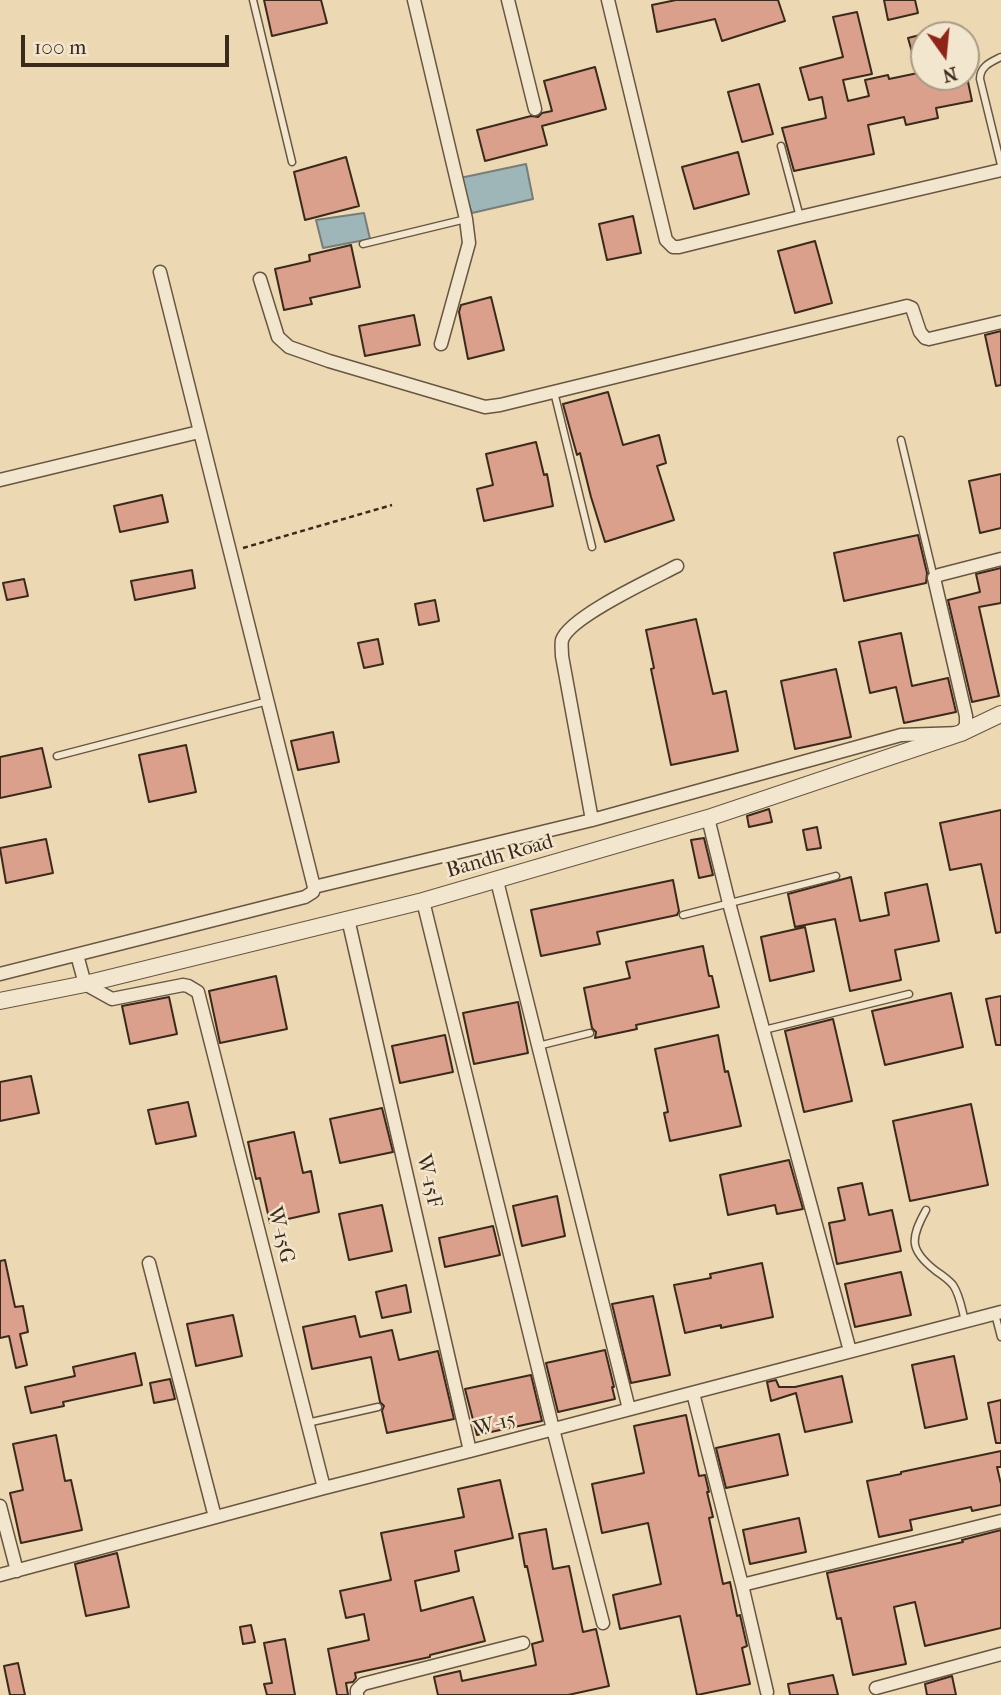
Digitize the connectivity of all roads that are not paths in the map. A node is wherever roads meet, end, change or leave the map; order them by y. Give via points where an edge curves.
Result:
1 (253, 0) edge
2 (414, 0) edge
3 (508, 0) edge
4 (608, 0) edge
5 (1001, 57) edge
6 (535, 109) dead end
7 (781, 146) dead end
8 (292, 162) dead end
9 (1001, 167) edge
10 (800, 217) junction
11 (466, 219) junction
12 (363, 244) dead end
13 (160, 272) dead end
14 (260, 279) dead end
15 (1001, 322) edge
16 (441, 344) dead end
17 (554, 392) junction
18 (199, 432) junction
19 (901, 440) dead end
20 (0, 480) edge
21 (592, 547) dead end
22 (1001, 559) edge
23 (677, 566) dead end
24 (934, 578) junction
25 (268, 701) junction
26 (1001, 714) edge
27 (961, 733) junction
28 (57, 756) dead end
29 (708, 818) junction
30 (592, 820) junction
31 (836, 876) dead end
32 (497, 881) junction
33 (314, 887) junction
34 (423, 901) junction
35 (729, 903) junction
36 (683, 915) dead end
37 (348, 919) junction
38 (77, 955) junction
39 (0, 974) edge
40 (85, 984) junction
41 (909, 994) dead end
42 (0, 1002) edge
43 (764, 1030) junction
44 (590, 1033) dead end
45 (538, 1046) junction
46 (926, 1210) dead end
47 (149, 1263) dead end
48 (998, 1313) edge
49 (965, 1321) junction
50 (1001, 1337) edge
51 (850, 1351) junction
52 (693, 1393) junction
53 (377, 1407) dead end
54 (629, 1409) junction
55 (307, 1423) junction
56 (553, 1429) junction
57 (470, 1451) junction
58 (324, 1488) junction
59 (0, 1506) edge
60 (215, 1517) junction
61 (1001, 1521) edge
62 (17, 1571) junction
63 (0, 1575) edge
64 (742, 1586) junction
65 (603, 1623) dead end
66 (523, 1643) dead end
67 (1001, 1654) edge
68 (876, 1688) dead end
69 (767, 1692) dead end
70 (357, 1695) edge

1 - 8 lane
2 - 11 street
3 - 6 street
4 - 10 street via 668,244 679,247
5 - 9 lane via 983,68 980,79
7 - 10 lane
9 - 10 street
11 - 12 lane
11 - 16 street via 469,243
13 - 18 street
14 - 17 street via 278,337 289,346 485,407
15 - 17 street via 929,339 920,332 912,308 907,306
17 - 21 lane
18 - 20 street
18 - 25 street
19 - 24 lane
22 - 24 street
23 - 30 street via 585,616 562,640
24 - 27 street via 966,716
25 - 28 lane
25 - 33 street
26 - 27 street, Bandh Road
27 - 29 street, Bandh Road
27 - 30 street via 901,735
29 - 32 street, Bandh Road
29 - 35 street
30 - 33 street
31 - 35 lane
32 - 34 street, Bandh Road
32 - 45 street
33 - 38 street via 305,897
34 - 37 street, Bandh Road
34 - 56 street
35 - 36 lane
35 - 43 street
37 - 40 street, Bandh Road
37 - 57 street, W-15F
38 - 39 street
38 - 40 street
40 - 42 street, Bandh Road
40 - 55 street, W-15G via 112,999 183,985 198,992
41 - 43 lane
43 - 51 street
44 - 45 lane
45 - 54 street
46 - 49 lane via 916,1227 917,1253 955,1288
47 - 60 street
48 - 49 street, W-15
48 - 50 lane
49 - 51 street, W-15
51 - 52 street, W-15
52 - 54 street, W-15
52 - 64 street
53 - 55 lane
54 - 56 street, W-15
55 - 58 street, W-15G
56 - 57 street, W-15
56 - 65 street
57 - 58 street, W-15
58 - 60 street, W-15
59 - 62 street
60 - 62 street, W-15
61 - 64 street
62 - 63 street, W-15
64 - 69 street
66 - 70 street via 363,1684
67 - 68 street

